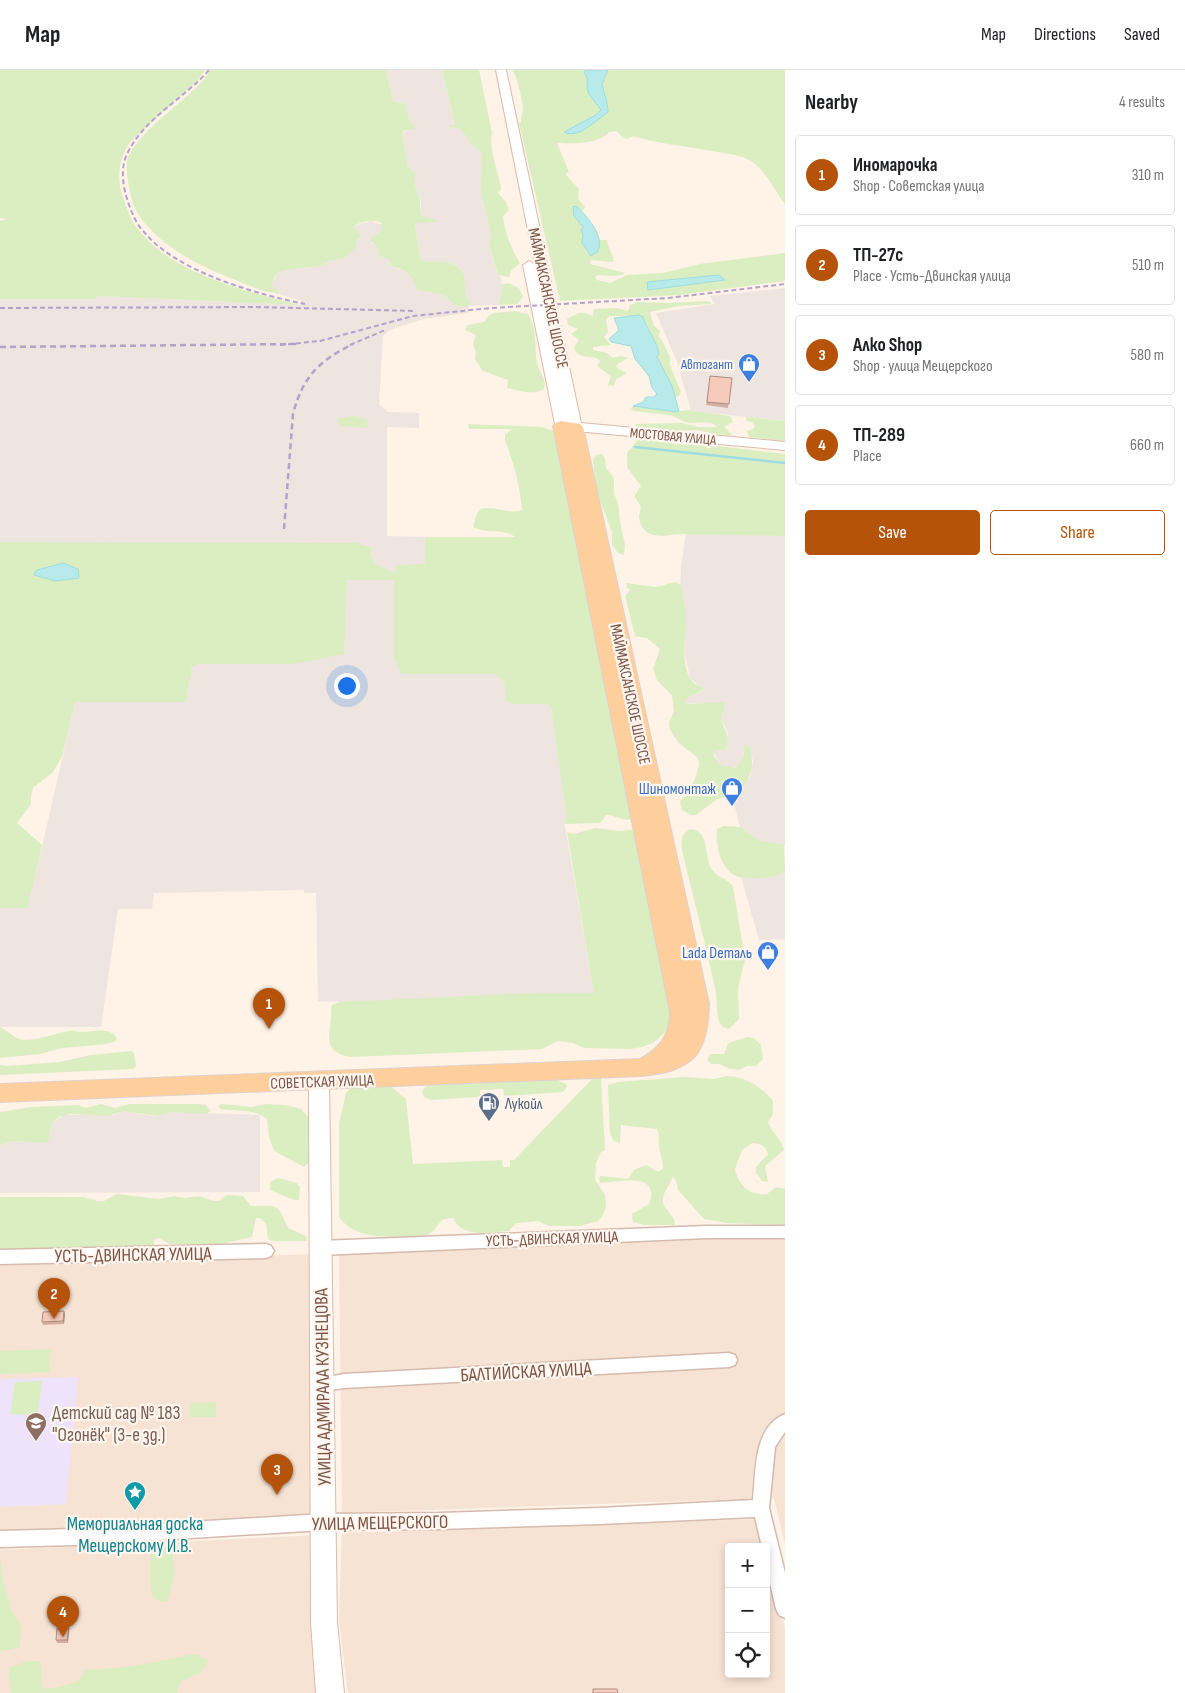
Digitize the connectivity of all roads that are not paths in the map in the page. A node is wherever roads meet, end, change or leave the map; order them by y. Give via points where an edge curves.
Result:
1 (491, 70) edge
2 (501, 70) edge
3 (568, 426) junction
4 (785, 446) edge
5 (644, 1067) joint
6 (319, 1081) junction
7 (0, 1093) edge
8 (785, 1232) edge
9 (320, 1248) junction
10 (266, 1251) dead end
11 (0, 1257) edge
12 (729, 1360) dead end
13 (323, 1384) junction
14 (785, 1422) edge
15 (761, 1508) junction
16 (324, 1522) junction
17 (0, 1539) edge
18 (785, 1610) edge
19 (330, 1693) edge

1 - 3 main road, МАЙМАКСАНСКОЕ ШОССЕ
2 - 3 main road, МАЙМАКСАНСКОЕ ШОССЕ
3 - 4 main road, МОСТОВАЯ УЛИЦА
3 - 5 main road, МАЙМАКСАНСКОЕ ШОССЕ via 698,1004 698,1028 685,1056 675,1062
5 - 6 main road, СОВЕТСКАЯ УЛИЦА
6 - 7 main road, СОВЕТСКАЯ УЛИЦА
6 - 9 main road, УЛИЦА АДМИРАЛА КУЗНЕЦОВА
8 - 9 street, УСТЬ-ДВИНСКАЯ УЛИЦА via 706,1232
9 - 13 main road, УЛИЦА АДМИРАЛА КУЗНЕЦОВА
10 - 11 street, УСТЬ-ДВИНСКАЯ УЛИЦА
12 - 13 street, БАЛТИЙСКАЯ УЛИЦА
13 - 16 main road, УЛИЦА АДМИРАЛА КУЗНЕЦОВА
14 - 15 street via 777,1428 767,1445
15 - 16 street, УЛИЦА МЕЩЕРСКОГО via 696,1513
15 - 18 street
16 - 17 street, УЛИЦА МЕЩЕРСКОГО
16 - 19 main road, УЛИЦА АДМИРАЛА КУЗНЕЦОВА via 324,1622

